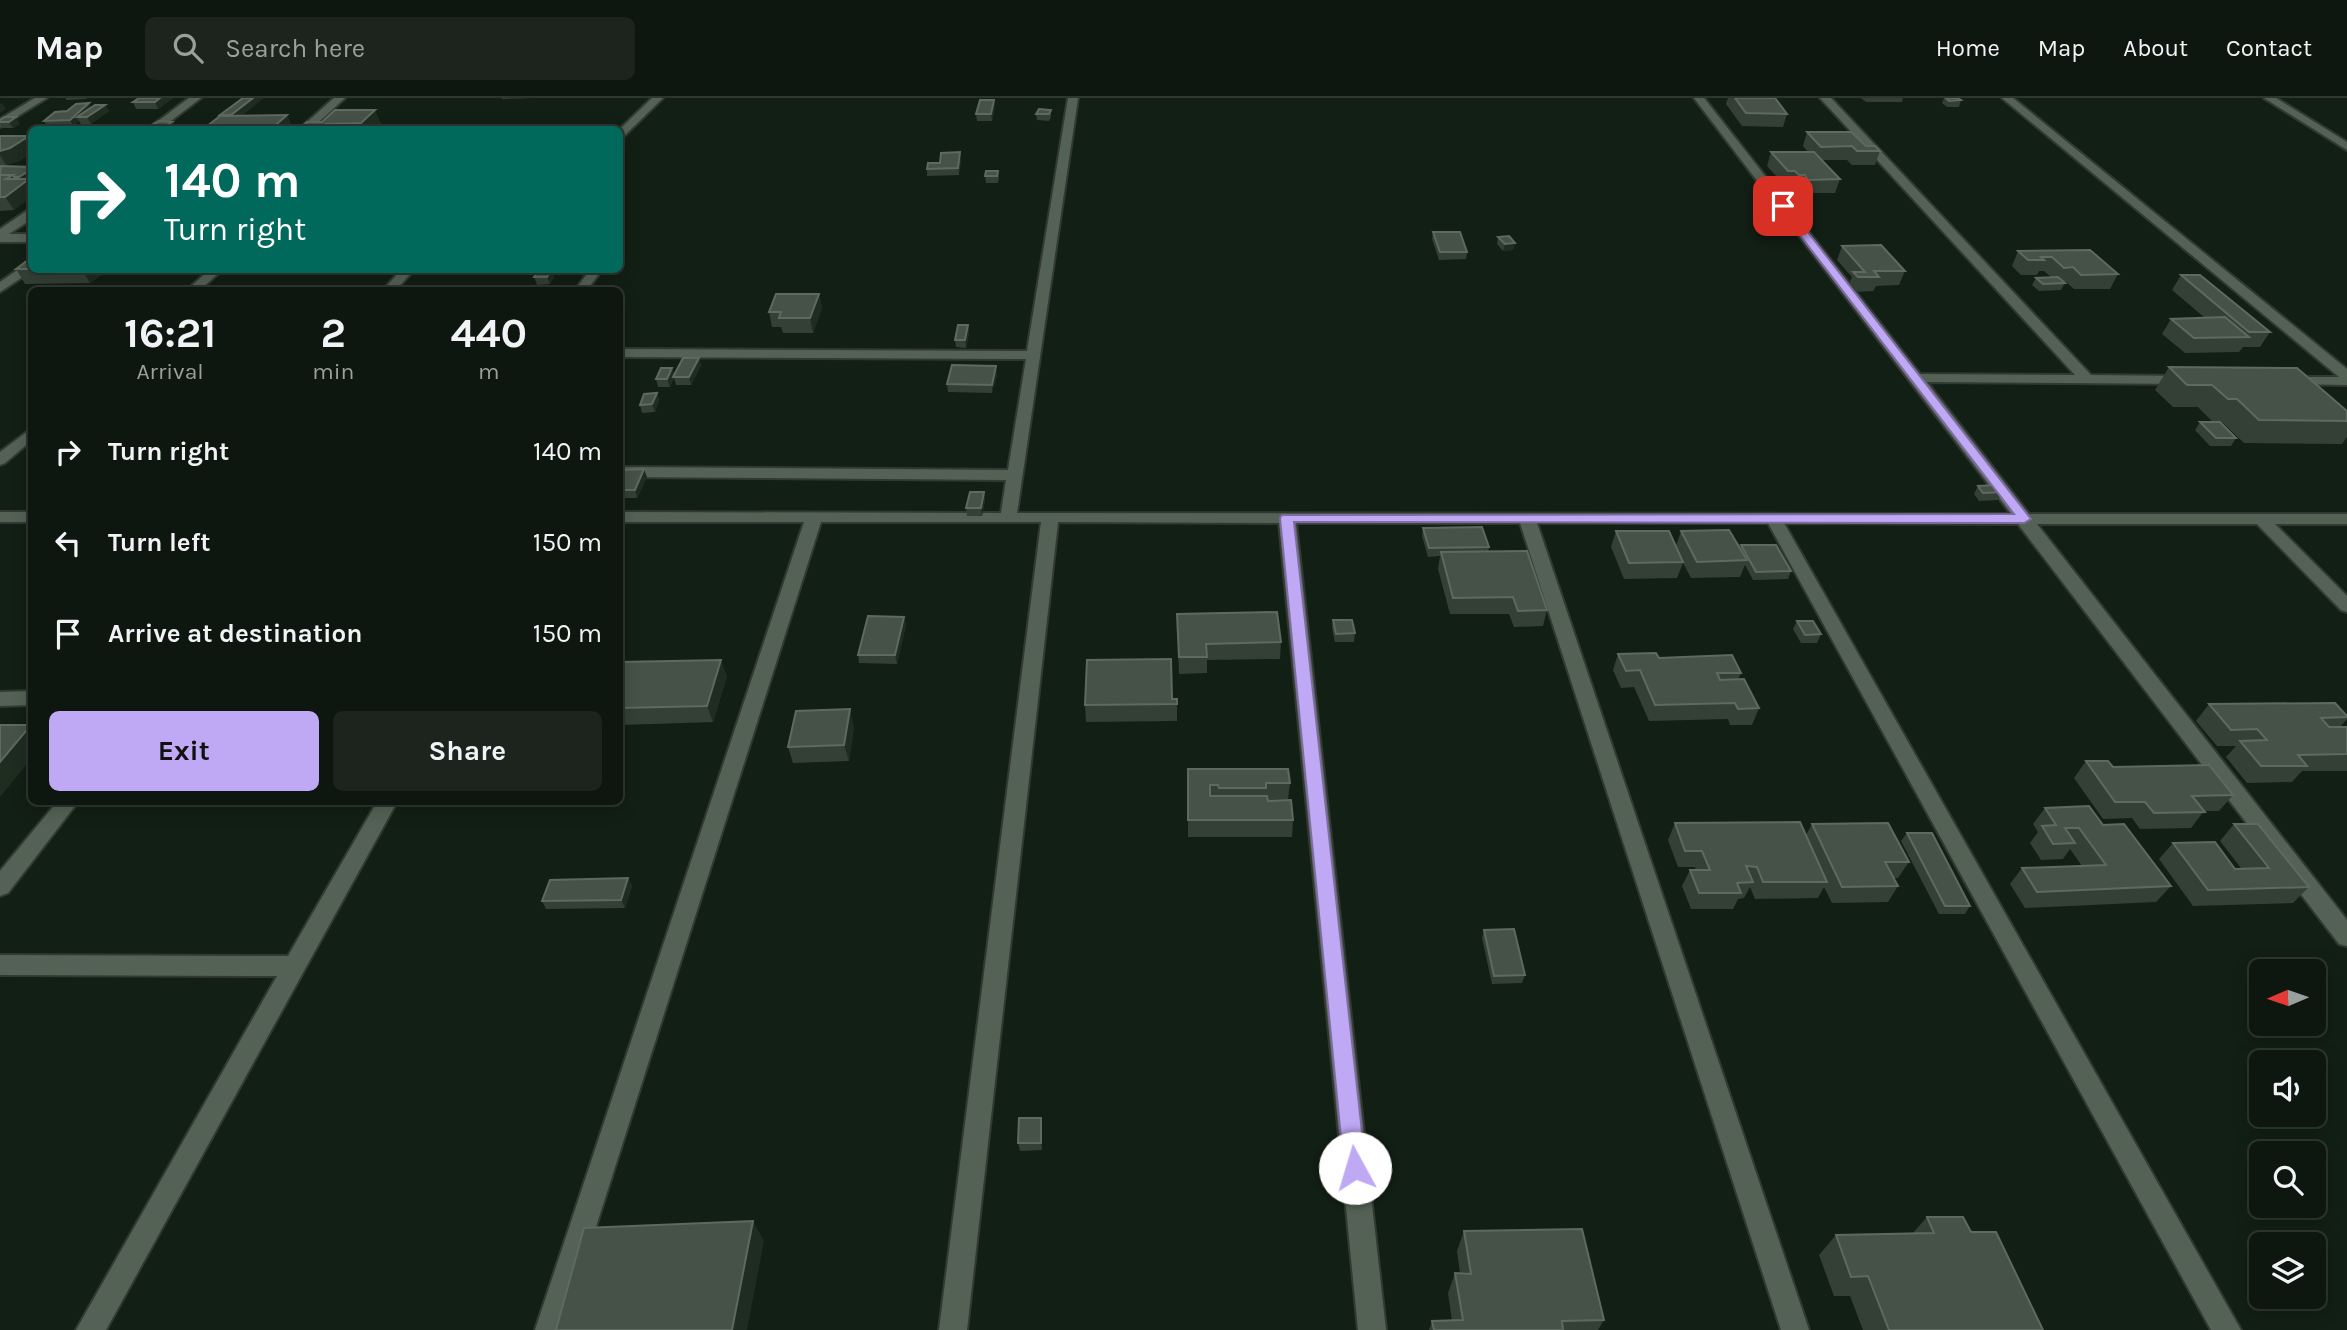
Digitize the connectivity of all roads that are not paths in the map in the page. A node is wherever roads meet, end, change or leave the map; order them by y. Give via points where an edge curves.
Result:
1 (42, 98) edge
2 (196, 98) edge
3 (340, 98) edge
4 (658, 98) edge
5 (1073, 98) edge
6 (1699, 98) edge
7 (1825, 98) edge
8 (2007, 98) edge
9 (2269, 98) edge
10 (0, 124) edge
11 (157, 126) edge
12 (308, 126) edge
13 (623, 131) edge
14 (2347, 147) edge
15 (28, 215) edge
16 (0, 216) edge
17 (28, 216) edge
18 (0, 236) edge
19 (28, 238) edge
20 (28, 267) edge
21 (213, 273) edge
22 (405, 273) edge
23 (196, 287) edge
24 (392, 287) edge
25 (0, 288) edge
26 (623, 353) edge
27 (1033, 355) junction
28 (2347, 376) edge
29 (1916, 378) junction
30 (2087, 380) junction
31 (2197, 380) edge
32 (2279, 381) edge
33 (2347, 382) edge
34 (28, 436) edge
35 (0, 460) edge
36 (623, 472) edge
37 (1014, 475) junction
38 (0, 517) edge
39 (28, 517) edge
40 (623, 517) edge
41 (814, 517) junction
42 (1008, 518) junction
43 (1050, 518) junction
44 (1287, 518) junction
45 (1527, 518) junction
46 (1773, 518) junction
47 (2024, 519) junction
48 (2261, 519) junction
49 (2347, 519) edge
50 (2347, 606) edge
51 (28, 698) edge
52 (0, 699) edge
53 (66, 805) edge
54 (385, 805) edge
55 (0, 887) edge
56 (2347, 937) edge
57 (0, 965) edge
58 (294, 966) junction
59 (90, 1330) edge
60 (549, 1330) edge
61 (953, 1330) edge
62 (1372, 1330) edge
63 (1795, 1330) edge
64 (2227, 1330) edge

1 - 10 street
2 - 11 street
3 - 12 street
4 - 13 street
5 - 27 street
6 - 29 street
7 - 30 street
8 - 28 street
9 - 14 street
15 - 16 street
17 - 18 street
18 - 19 street
20 - 25 street
21 - 23 street
22 - 24 street
26 - 27 street
27 - 37 street
29 - 30 street
29 - 47 street
30 - 31 street
32 - 33 street
34 - 35 street
36 - 37 street
37 - 42 street
38 - 39 street
40 - 41 street
41 - 42 street
41 - 60 street
42 - 43 street
43 - 44 street
43 - 61 street
44 - 45 street
44 - 62 street
45 - 46 street
45 - 63 street
46 - 47 street
46 - 64 street
47 - 48 street
47 - 56 street
48 - 49 street
48 - 50 street
51 - 52 street
53 - 55 street
54 - 58 street
57 - 58 street
58 - 59 street

